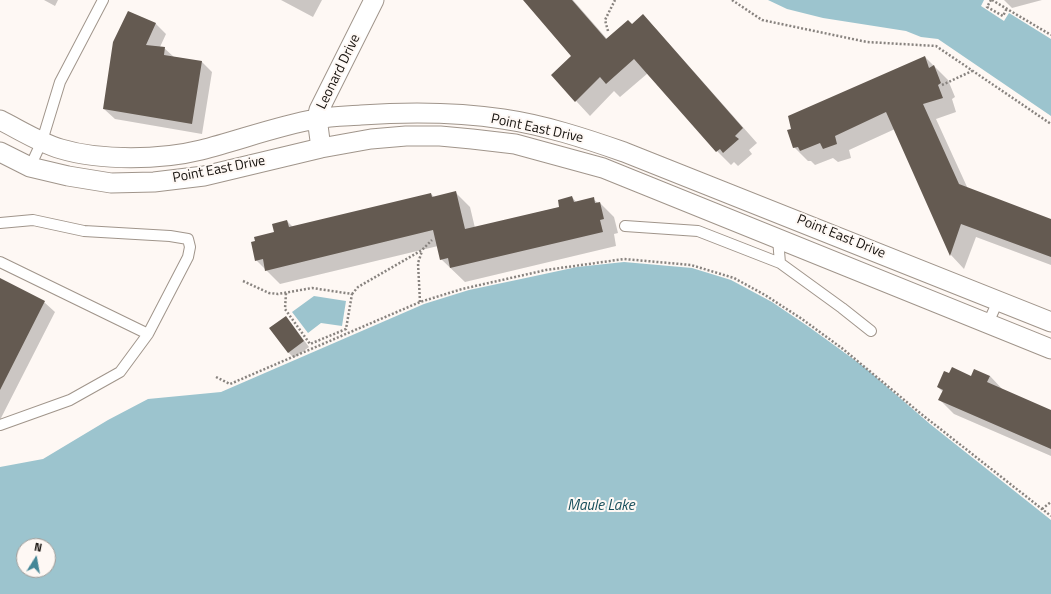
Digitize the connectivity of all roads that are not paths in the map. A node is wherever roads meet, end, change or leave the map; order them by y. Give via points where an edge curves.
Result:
1 (103, 0) edge
2 (374, 0) edge
3 (317, 118) junction
4 (0, 120) edge
5 (472, 127) junction
6 (42, 141) junction
7 (321, 148) junction
8 (0, 152) edge
9 (30, 167) junction
10 (665, 181) junction
11 (0, 223) edge
12 (625, 226) dead end
13 (828, 232) junction
14 (778, 239) junction
15 (818, 255) junction
16 (0, 262) edge
17 (780, 263) junction
18 (998, 301) junction
19 (1051, 322) edge
20 (988, 323) junction
21 (871, 331) dead end
22 (148, 334) junction
23 (1051, 348) edge
24 (0, 425) edge

1 - 6 lane via 60,82
2 - 3 street, Leonard Drive
3 - 5 street, Point East Drive via 385,114
3 - 6 street, Point East Drive via 200,150 164,156 126,158 84,154 61,149
3 - 7 street, Leonard Drive
4 - 6 street, Point East Drive
5 - 7 street, Point East Drive via 440,136 371,139
5 - 10 street, Point East Drive via 515,144 603,168
6 - 9 lane
7 - 9 street, Point East Drive via 204,176 154,182 111,183
8 - 9 street, Point East Drive
10 - 13 street, Point East Drive
10 - 14 street, Point East Drive
11 - 22 lane via 32,220 84,231 188,239 188,257
12 - 17 lane via 698,231
13 - 15 lane
13 - 18 street, Point East Drive
14 - 15 street, Point East Drive
14 - 17 lane
15 - 20 street, Point East Drive
16 - 22 lane
17 - 21 lane
18 - 19 street, Point East Drive
18 - 20 lane
20 - 23 street, Point East Drive
22 - 24 lane via 120,372 70,400

